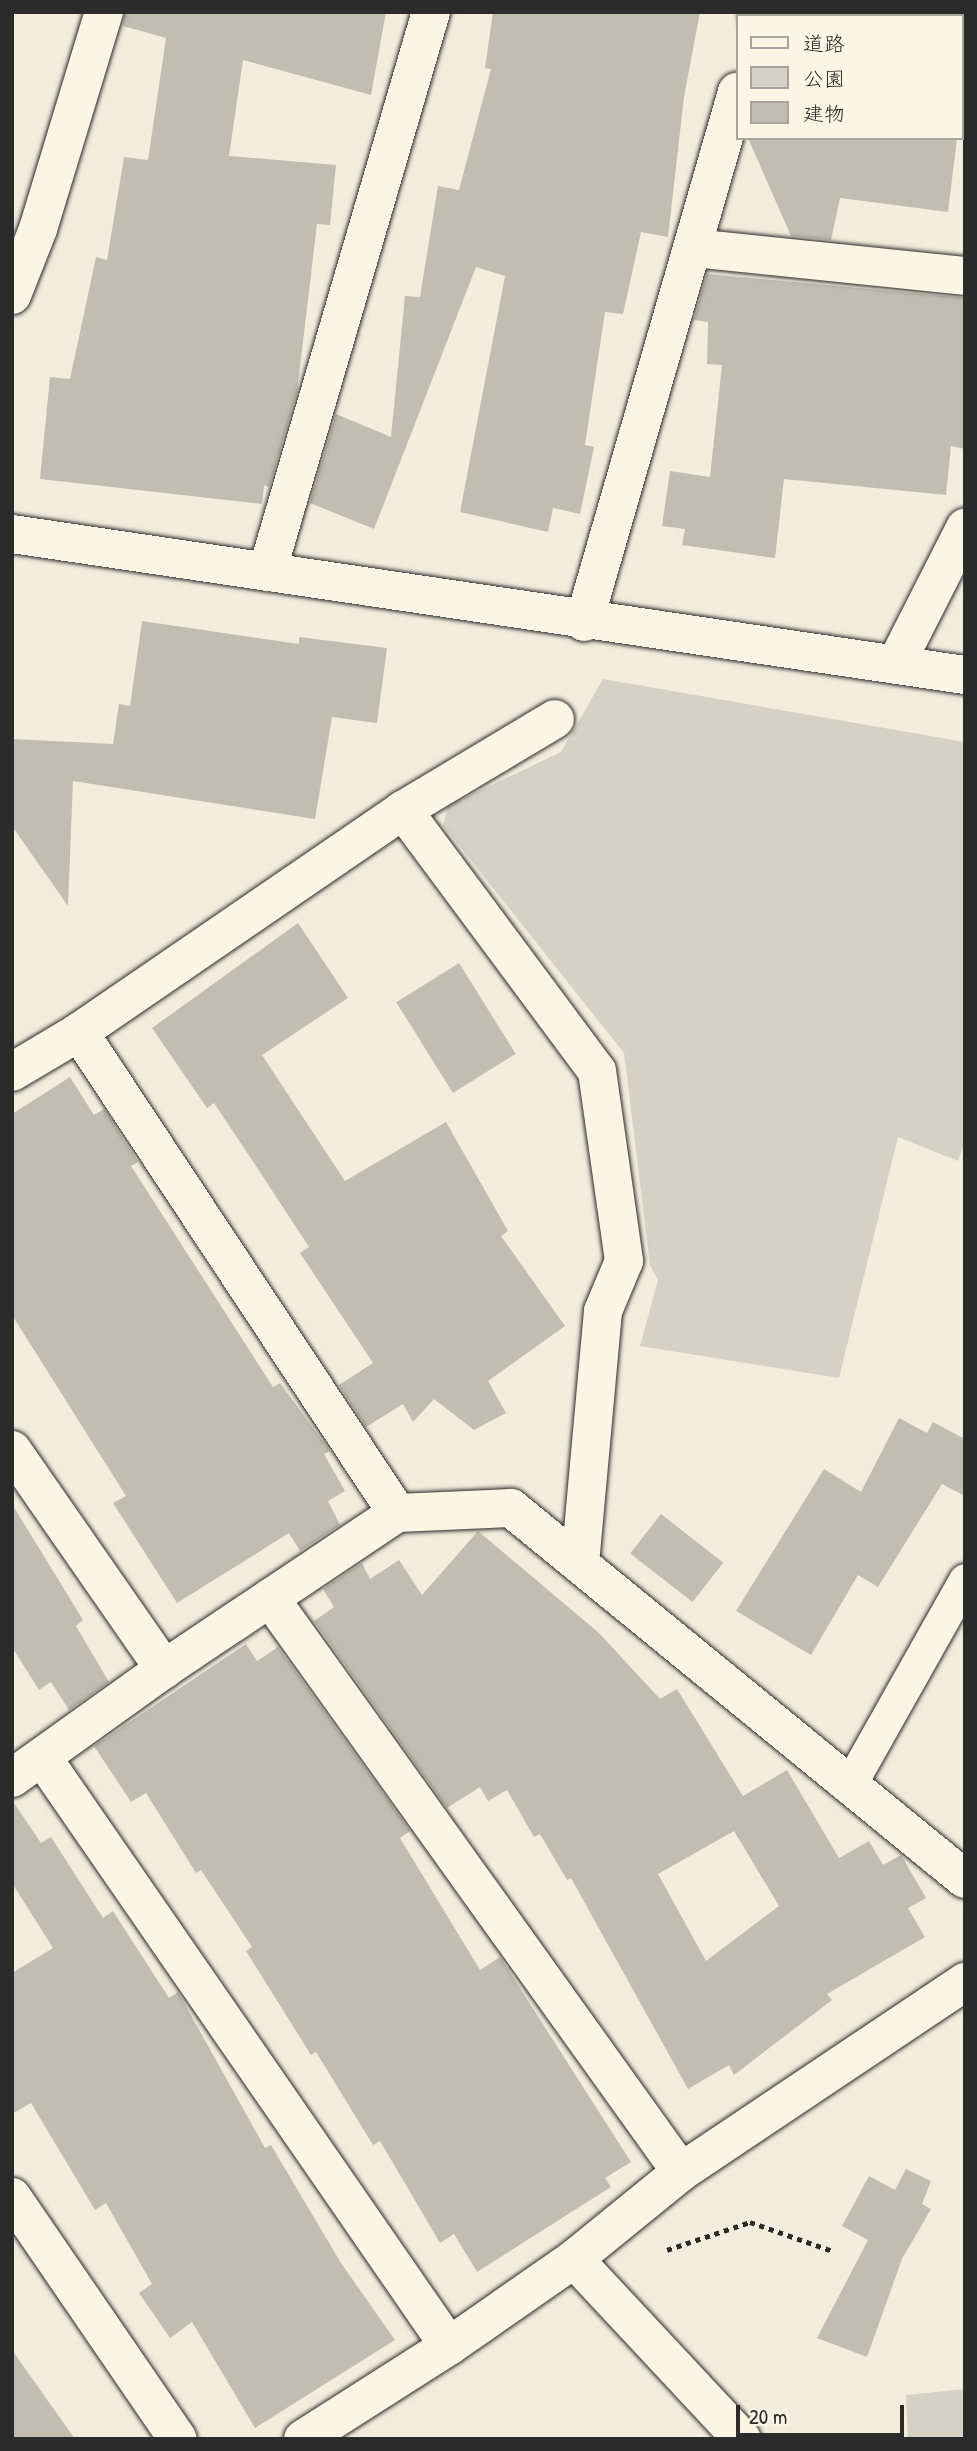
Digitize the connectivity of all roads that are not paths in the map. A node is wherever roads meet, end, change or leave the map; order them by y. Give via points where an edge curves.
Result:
1 (104, 12) edge
2 (430, 12) edge
3 (736, 96) edge
4 (694, 248) junction
5 (965, 276) edge
6 (12, 295) edge
7 (965, 528) edge
8 (12, 534) edge
9 (267, 572) junction
10 (584, 622) junction
11 (895, 664) junction
12 (965, 676) edge
13 (555, 719) dead end
14 (403, 810) junction
15 (79, 1032) junction
16 (12, 1072) edge
17 (12, 1450) edge
18 (397, 1513) junction
19 (580, 1562) junction
20 (965, 1580) edge
21 (270, 1598) junction
22 (164, 1669) junction
23 (27, 1768) edge
24 (850, 1784) junction
25 (965, 1879) edge
26 (965, 1982) edge
27 (681, 2172) junction
28 (12, 2197) edge
29 (574, 2259) junction
30 (449, 2346) junction
31 (178, 2439) edge
32 (303, 2439) edge
33 (742, 2439) edge

1 - 6 street via 38,229
2 - 9 street
3 - 4 street
4 - 5 street
4 - 10 street
7 - 11 street
8 - 9 street
9 - 10 street
10 - 11 street
11 - 12 street
13 - 14 street
14 - 15 street
14 - 19 street via 597,1072 624,1261 603,1311
15 - 16 street
15 - 18 street
17 - 22 street
18 - 19 street via 511,1508
18 - 21 street
19 - 24 street
20 - 24 lane
21 - 22 street
21 - 27 street
22 - 23 street
23 - 30 street
24 - 25 street
26 - 27 street
27 - 29 street
28 - 31 street
29 - 30 street
29 - 33 street
30 - 32 street

